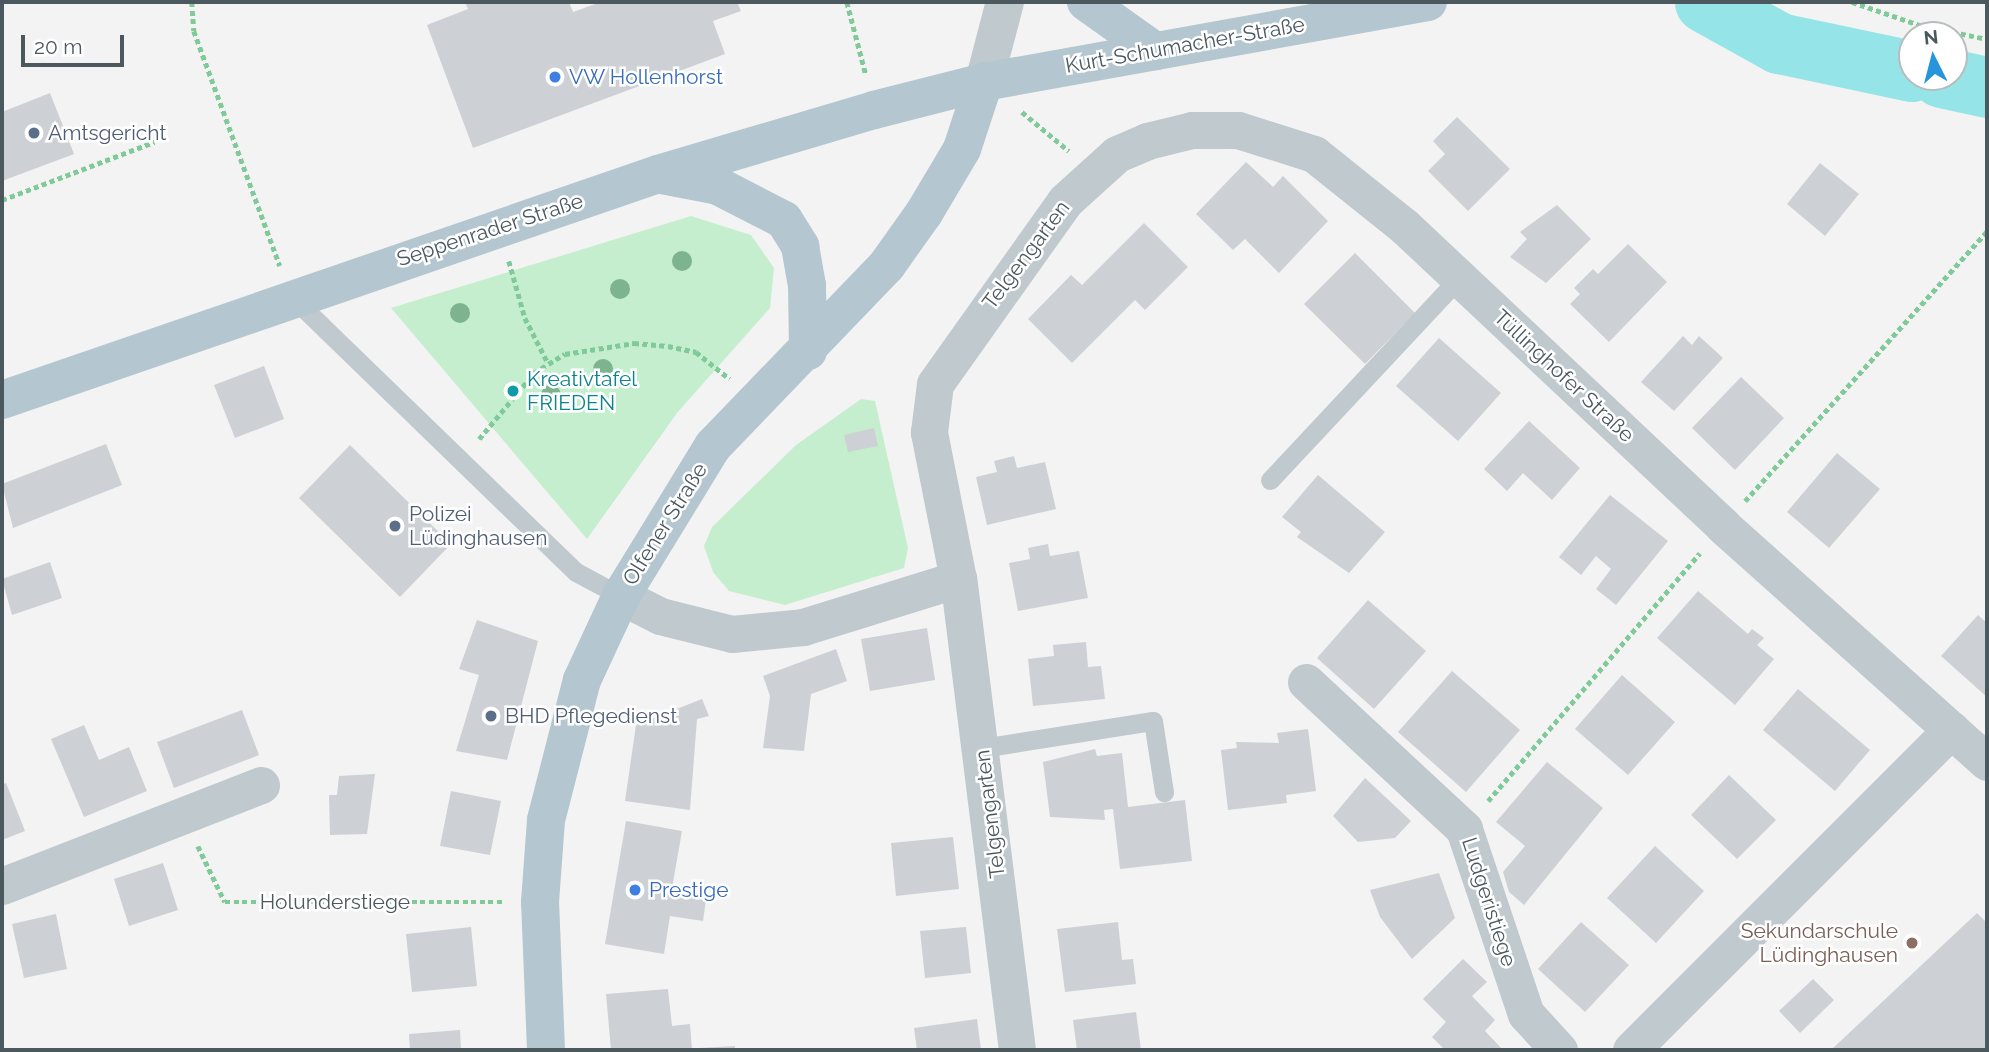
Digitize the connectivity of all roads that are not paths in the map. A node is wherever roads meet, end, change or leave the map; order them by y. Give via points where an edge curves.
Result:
1 (1005, 2) edge
2 (1086, 2) edge
3 (1428, 2) edge
4 (1155, 51) junction
5 (984, 82) junction
6 (658, 174) junction
7 (1092, 175) joint
8 (1459, 278) junction
9 (291, 296) junction
10 (808, 351) junction
11 (2, 400) edge
12 (1270, 480) dead end
13 (958, 579) junction
14 (621, 596) junction
15 (1306, 682) dead end
16 (1951, 730) junction
17 (982, 748) junction
18 (1987, 762) edge
19 (261, 785) dead end
20 (1164, 792) dead end
21 (2, 886) edge
22 (545, 1050) edge
23 (1017, 1050) edge
24 (1559, 1050) edge
25 (1631, 1050) edge

1 - 5 street
2 - 4 main road
3 - 4 main road, Kurt-Schumacher-Straße
4 - 5 main road, Kurt-Schumacher-Straße
5 - 6 main road, Seppenrader Straße
5 - 10 main road, Olfener Straße via 962,149 924,213 887,265
6 - 9 main road, Seppenrader Straße
6 - 10 main road via 718,186 784,220 800,246 807,285
7 - 8 street, Tüllinghofer Straße via 1137,145 1192,130 1278,137 1314,154
7 - 13 street, Telgengarten via 1020,258 935,384 929,432
8 - 12 lane
8 - 16 street, Tüllinghofer Straße via 1723,526
9 - 11 main road, Seppenrader Straße
9 - 14 lane via 576,572
10 - 14 main road, Olfener Straße via 713,446
13 - 14 street via 803,627 732,634 660,617
13 - 17 street, Telgengarten
14 - 22 main road, Olfener Straße via 563,739 546,820 540,902
15 - 24 street, Ludgeristiege via 1464,829 1526,1014
16 - 18 street, Tüllinghofer Straße
16 - 25 street
17 - 20 lane via 1153,721
17 - 23 street, Telgengarten
19 - 21 street

